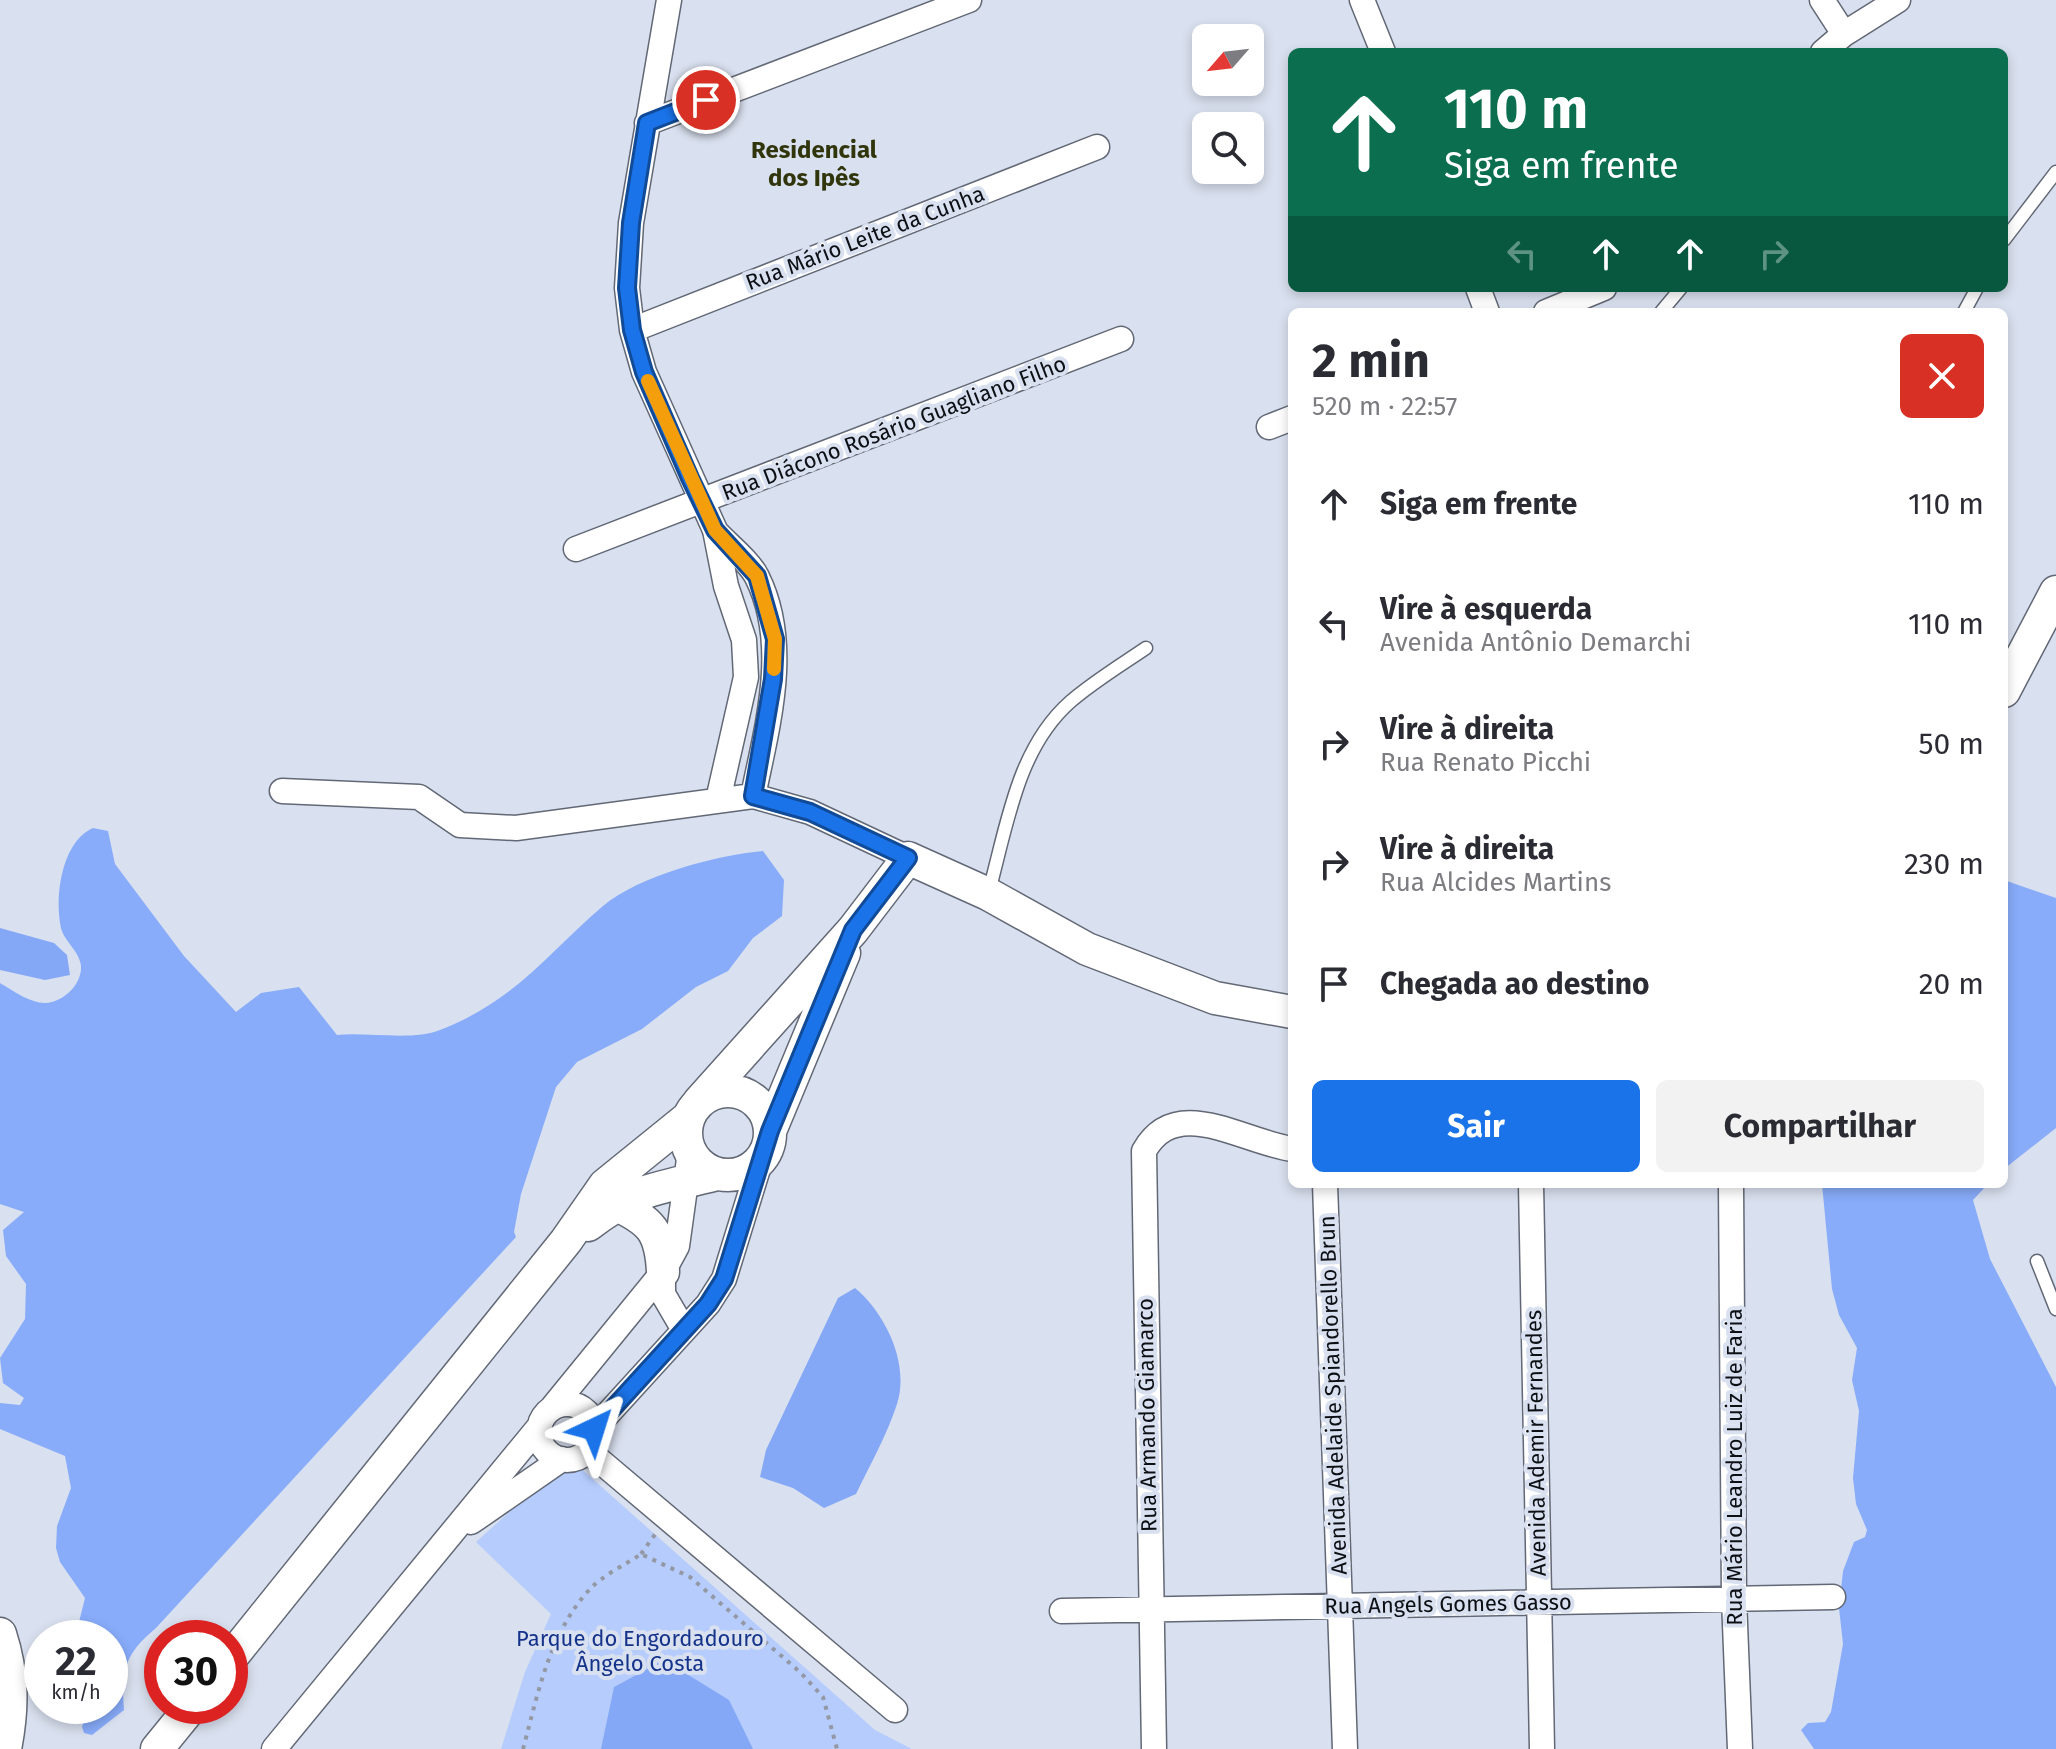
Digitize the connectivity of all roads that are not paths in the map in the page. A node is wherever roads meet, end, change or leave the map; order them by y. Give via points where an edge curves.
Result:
1 (669, 0) edge
2 (969, 0) edge
3 (1362, 0) edge
4 (1822, 0) edge
5 (1898, 0) edge
6 (1844, 34) junction
7 (1381, 48) edge
8 (1828, 48) edge
9 (647, 123) junction
10 (1097, 147) dead end
11 (2056, 172) edge
12 (2008, 235) edge
13 (1594, 292) edge
14 (1678, 292) edge
15 (1556, 308) edge
16 (1664, 308) edge
17 (632, 330) junction
18 (1121, 339) dead end
19 (1288, 420) edge
20 (1269, 427) dead end
21 (701, 503) junction
22 (715, 530) junction
23 (576, 549) dead end
24 (2056, 592) edge
25 (1146, 648) dead end
26 (2008, 683) edge
27 (282, 791) dead end
28 (753, 796) junction
29 (718, 800) junction
30 (908, 858) junction
31 (988, 894) junction
32 (853, 930) junction
33 (1288, 1011) edge
34 (694, 1109) junction
35 (765, 1145) junction
36 (1288, 1148) edge
37 (688, 1167) junction
38 (1325, 1188) edge
39 (1531, 1188) edge
40 (1731, 1188) edge
41 (615, 1204) junction
42 (566, 1241) junction
43 (2037, 1261) dead end
44 (663, 1272) junction
45 (2056, 1309) edge
46 (684, 1330) junction
47 (545, 1417) junction
48 (591, 1440) junction
49 (562, 1459) junction
50 (450, 1537) junction
51 (1833, 1597) dead end
52 (1734, 1599) junction
53 (1540, 1602) junction
54 (1342, 1606) junction
55 (1151, 1609) junction
56 (1062, 1611) dead end
57 (0, 1634) edge
58 (248, 1637) edge
59 (895, 1710) dead end
60 (177, 1724) edge
61 (5, 1749) edge
62 (157, 1749) edge
63 (274, 1749) edge
64 (1154, 1749) edge
65 (1345, 1749) edge
66 (1542, 1749) edge
67 (1740, 1749) edge

1 - 9 street
2 - 9 street
3 - 7 street
4 - 6 street
5 - 6 street
6 - 8 street
9 - 17 street via 631,223 627,288
10 - 17 street, Rua Mário Leite da Cunha
11 - 12 lane
13 - 15 street
14 - 16 lane
17 - 21 street via 644,372
18 - 21 street, Rua Diácono Rosário Guagliano Filho
19 - 20 street
21 - 22 street
21 - 23 street, Rua Diácono Rosário Guagliano Filho
22 - 28 street via 757,576 775,639
22 - 29 street via 744,640 746,677
24 - 26 street
25 - 31 lane via 1069,703 1034,747 1021,772
27 - 29 street via 419,797 460,825 516,828
28 - 29 street
28 - 30 street via 810,812
30 - 31 street
30 - 32 street
31 - 33 street via 1087,949 1215,998
32 - 34 street
32 - 35 street
34 - 35 street via 728,1091 743,1094 766,1115
34 - 37 street via 685,1134
34 - 42 street via 605,1185
35 - 37 street via 741,1173
35 - 46 street via 724,1279
36 - 55 street, Rua Armando Giamarco via 1174,1122 1155,1132 1144,1151
37 - 41 street
37 - 44 street via 677,1246
38 - 54 street, Avenida Adelaide Spiandorello Brun
39 - 53 street, Avenida Ademir Fernandes
40 - 52 street, Rua Mário Leandro Luiz de Faria
41 - 42 street
41 - 44 street via 653,1228 662,1248
42 - 58 street
43 - 45 lane
44 - 46 street via 663,1294
44 - 47 street
46 - 48 street
47 - 48 street via 574,1405 584,1410
47 - 49 street via 544,1448
47 - 50 street
48 - 49 street via 571,1459
48 - 59 street
49 - 50 street
50 - 63 street
51 - 52 street, Rua Angels Gomes Gasso
52 - 53 street, Rua Angels Gomes Gasso
52 - 67 street, Rua Mário Leandro Luiz de Faria
53 - 54 street, Rua Angels Gomes Gasso
53 - 66 street, Avenida Ademir Fernandes
54 - 55 street, Rua Angels Gomes Gasso
54 - 65 street, Avenida Adelaide Spiandorello Brun
55 - 56 street, Rua Angels Gomes Gasso
55 - 64 street, Rua Armando Giamarco
57 - 61 street via 11,1676 12,1714
60 - 62 street

